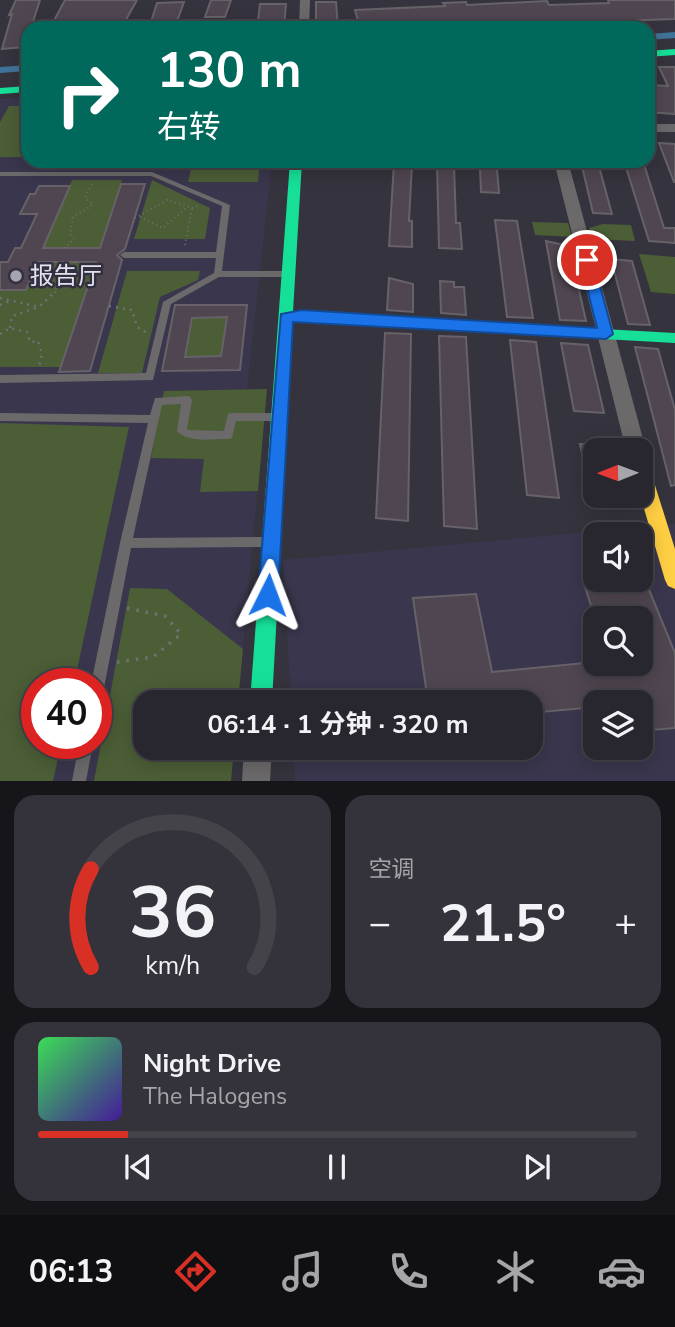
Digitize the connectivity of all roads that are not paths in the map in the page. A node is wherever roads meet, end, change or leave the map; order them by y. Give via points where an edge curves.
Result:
1 (305, 0) edge
2 (304, 21) edge
3 (675, 52) edge
4 (655, 53) edge
5 (21, 90) edge
6 (0, 91) edge
7 (655, 128) edge
8 (675, 128) edge
9 (296, 168) edge
10 (563, 168) edge
11 (0, 174) edge
12 (124, 255) dead end
13 (221, 255) junction
14 (218, 274) junction
15 (289, 274) junction
16 (286, 317) junction
17 (606, 334) junction
18 (675, 338) edge
19 (0, 379) edge
20 (0, 417) edge
21 (280, 417) junction
22 (154, 419) junction
23 (633, 438) edge
24 (653, 508) edge
25 (272, 542) junction
26 (126, 543) junction
27 (675, 580) edge
28 (101, 668) edge
29 (262, 690) edge
30 (83, 759) edge
31 (257, 760) edge
32 (79, 781) edge
33 (256, 781) edge

1 - 2 street
3 - 4 street
5 - 6 street
7 - 8 street
9 - 15 street
10 - 17 street
11 - 13 lane via 152,174 226,205
12 - 13 lane
13 - 14 lane
14 - 15 lane
14 - 19 lane via 167,302 150,377
15 - 16 street
16 - 17 street
16 - 21 street
17 - 18 street
17 - 23 street
20 - 22 lane
21 - 22 lane via 232,417 228,435 187,434 182,431 187,400 158,401
21 - 25 street
22 - 26 lane
24 - 27 street
25 - 26 lane
25 - 29 street
26 - 28 lane
30 - 32 lane
31 - 33 street

